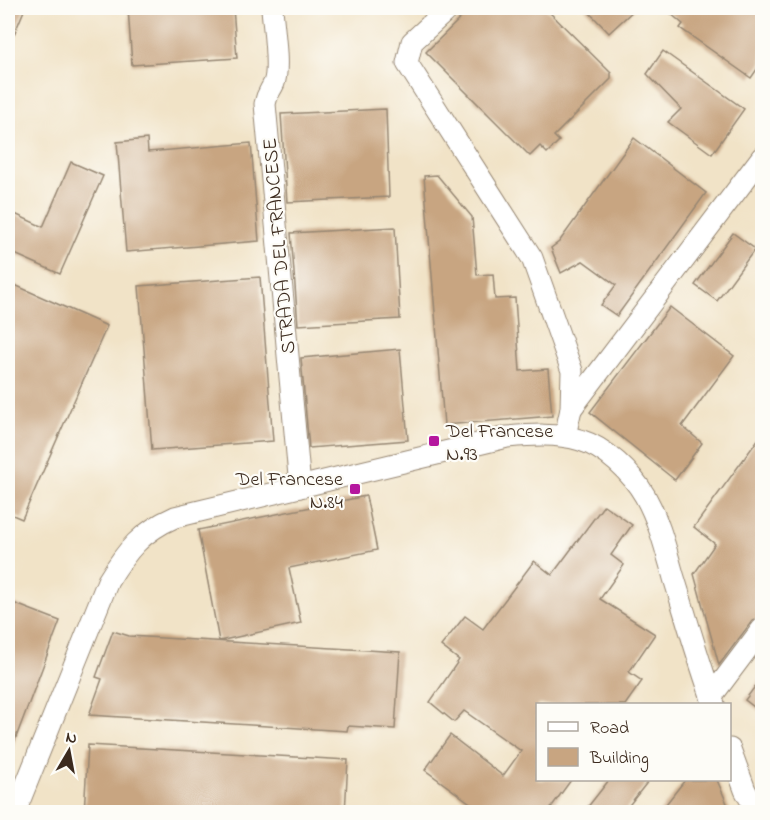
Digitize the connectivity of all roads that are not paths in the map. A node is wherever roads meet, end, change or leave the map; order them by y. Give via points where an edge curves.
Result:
1 (272, 8) edge
2 (449, 8) edge
3 (762, 157) edge
4 (572, 409) junction
5 (565, 436) junction
6 (300, 487) junction
7 (762, 630) edge
8 (712, 701) edge
9 (731, 755) edge
10 (15, 813) edge
11 (757, 813) edge

1 - 6 street, STRADA DEL FRANCESE via 276,69 265,104
2 - 4 street via 412,42 407,63 532,258 572,371
3 - 4 street
4 - 5 street
5 - 6 street via 507,437
5 - 8 street via 582,440 612,459 626,470 645,496 665,546
6 - 10 street via 174,517 135,542 108,580
7 - 8 street
9 - 11 street

